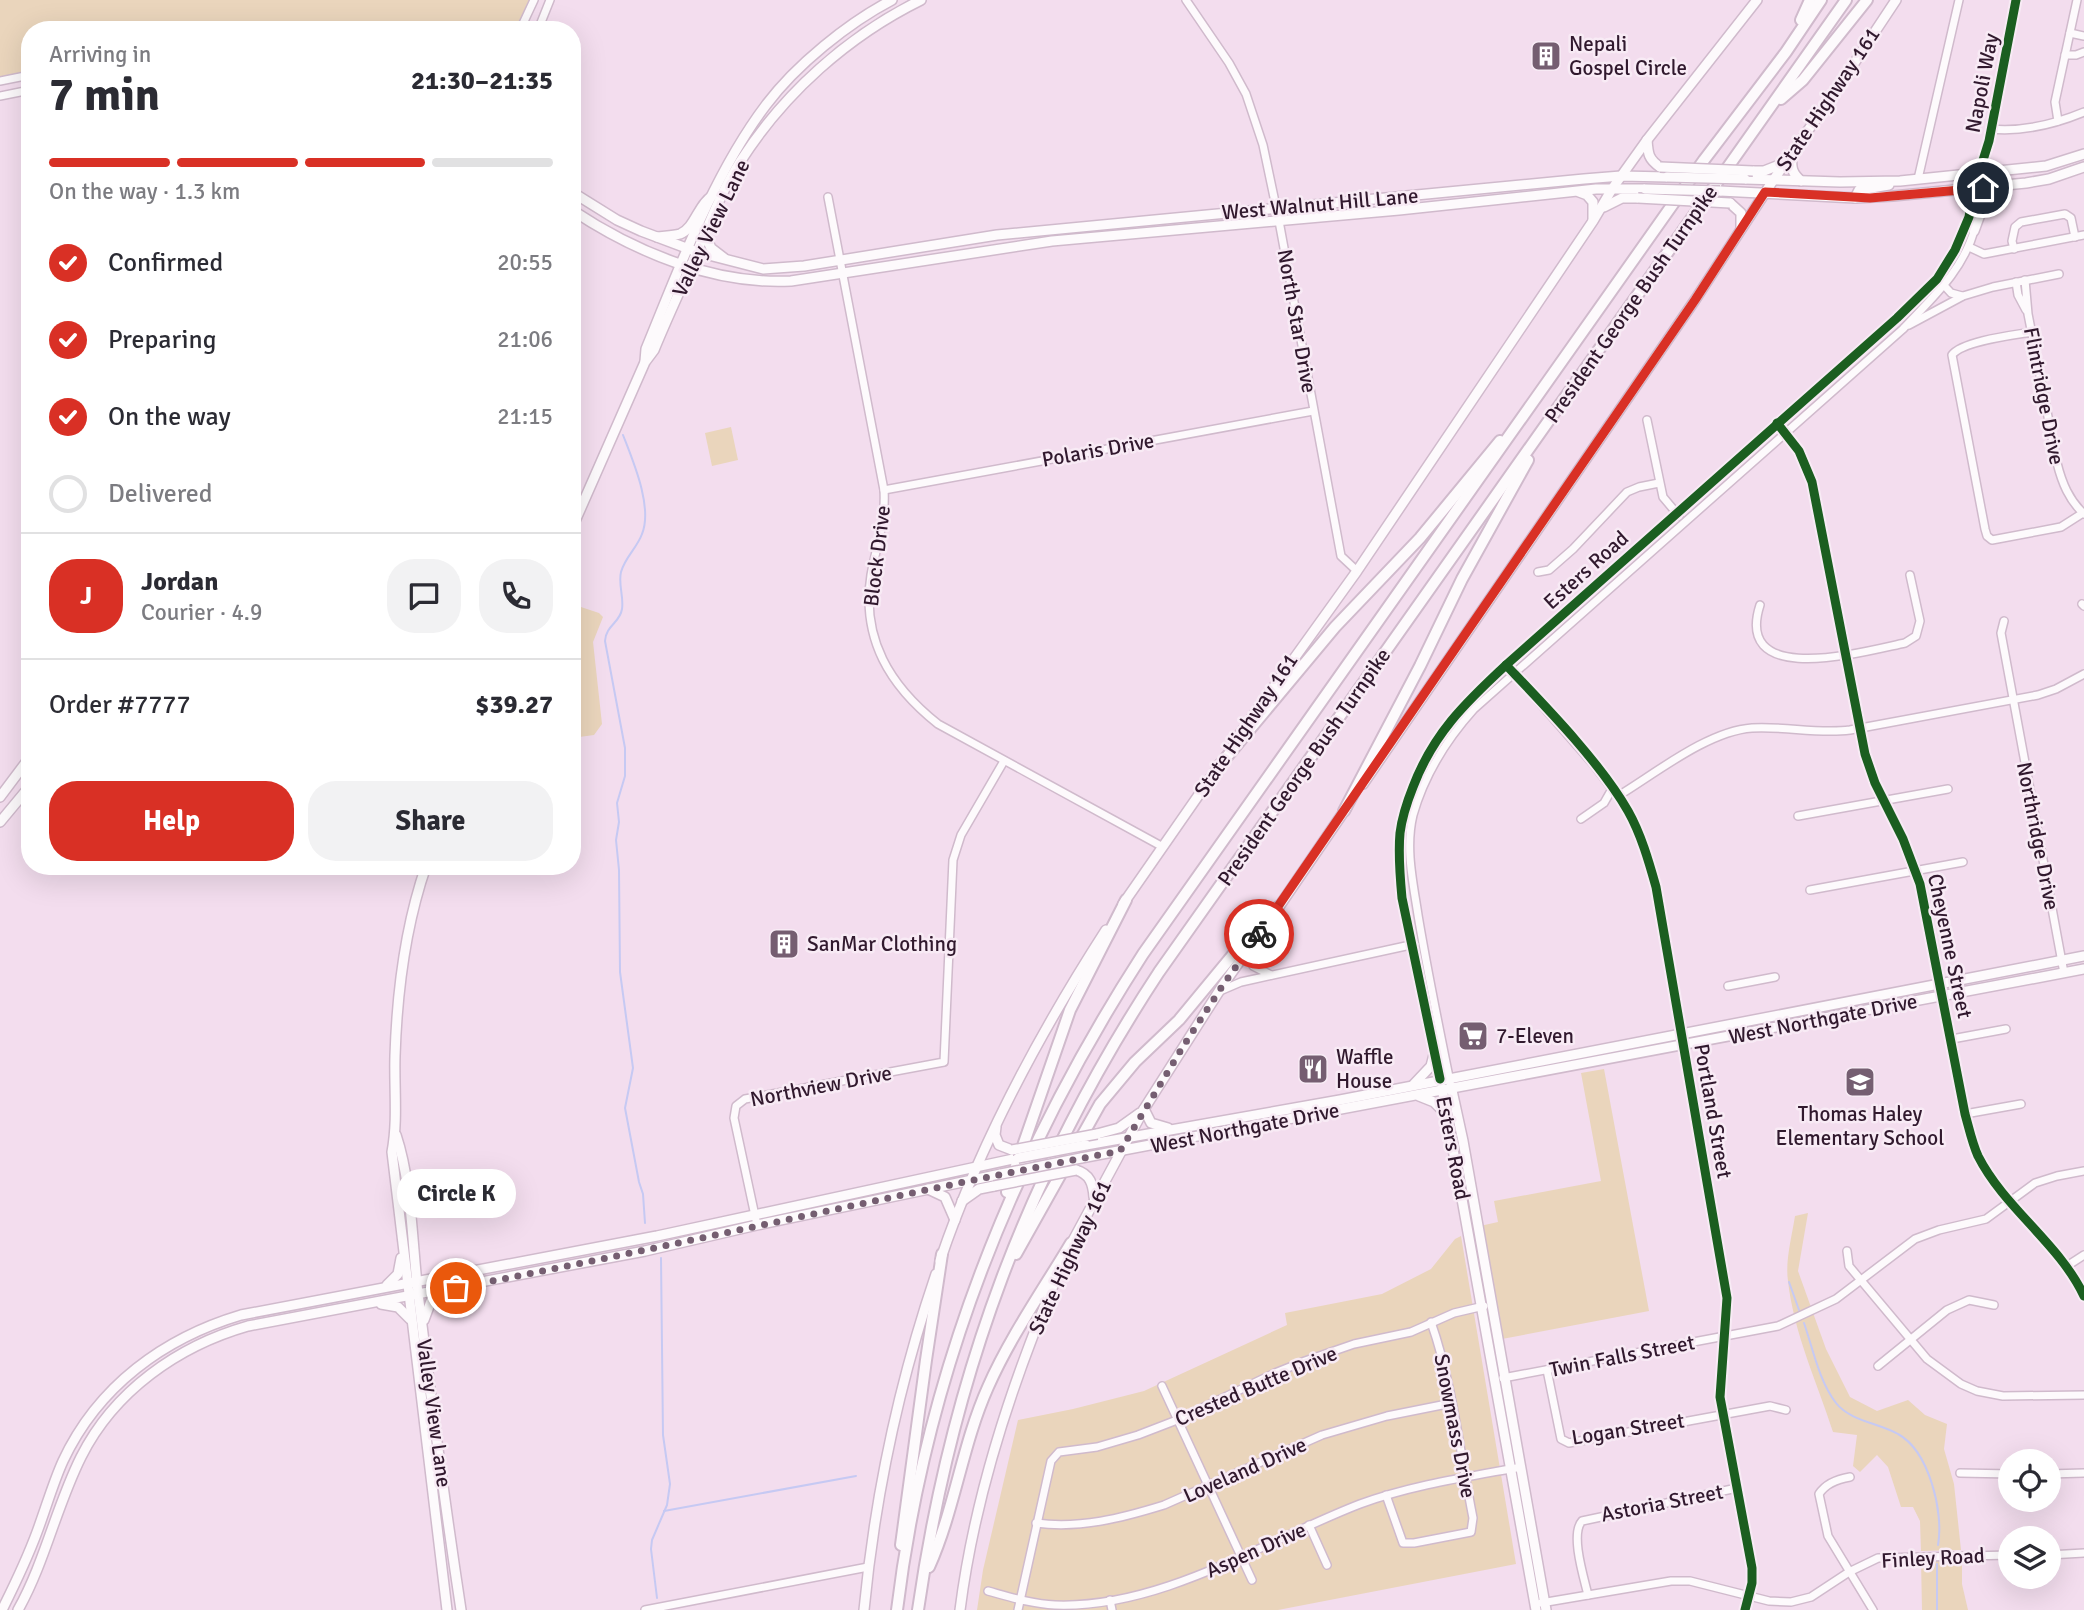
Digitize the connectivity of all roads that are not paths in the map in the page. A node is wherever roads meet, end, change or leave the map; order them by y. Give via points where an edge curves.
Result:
1 (534, 0) edge
2 (550, 0) edge
3 (892, 0) edge
4 (920, 0) edge
5 (1186, 0) edge
6 (1757, 0) edge
7 (1810, 0) edge
8 (1821, 0) edge
9 (1846, 0) edge
10 (1867, 0) edge
11 (1896, 0) edge
12 (1959, 0) edge
13 (2016, 0) edge
14 (2077, 0) edge
15 (530, 9) junction
16 (545, 15) junction
17 (524, 21) edge
18 (542, 21) edge
19 (2070, 33) junction
20 (2084, 36) edge
21 (2084, 51) edge
22 (1786, 52) junction
23 (2065, 55) junction
24 (21, 77) edge
25 (0, 81) edge
26 (21, 92) edge
27 (0, 96) edge
28 (1768, 109) junction
29 (2084, 112) edge
30 (2058, 121) junction
31 (1991, 129) junction
32 (1647, 140) junction
33 (1792, 154) junction
34 (2084, 154) edge
35 (1786, 162) junction
36 (2084, 167) edge
37 (1980, 173) junction
38 (1621, 176) junction
39 (1774, 179) junction
40 (1918, 179) junction
41 (1801, 181) junction
42 (1900, 181) junction
43 (2003, 186) junction
44 (1504, 187) junction
45 (1612, 189) junction
46 (1979, 189) junction
47 (1578, 191) junction
48 (1765, 192) junction
49 (713, 195) junction
50 (581, 197) edge
51 (828, 197) dead end
52 (1505, 198) junction
53 (1855, 198) junction
54 (1277, 207) junction
55 (1601, 209) junction
56 (581, 215) edge
57 (1150, 220) junction
58 (1279, 221) junction
59 (1593, 221) junction
60 (1741, 229) junction
61 (1046, 230) junction
62 (1974, 230) junction
63 (1151, 232) junction
64 (705, 233) junction
65 (2084, 235) edge
66 (656, 237) junction
67 (2075, 237) junction
68 (1047, 242) junction
69 (1969, 247) junction
70 (2014, 248) junction
71 (692, 251) junction
72 (840, 260) junction
73 (739, 264) junction
74 (686, 265) junction
75 (842, 272) junction
76 (712, 273) junction
77 (2059, 274) dead end
78 (1937, 279) junction
79 (2025, 280) junction
80 (2015, 282) junction
81 (682, 285) junction
82 (1945, 285) junction
83 (1962, 296) junction
84 (2028, 314) junction
85 (1903, 329) junction
86 (2032, 332) junction
87 (645, 362) junction
88 (1848, 362) junction
89 (1855, 370) junction
90 (1313, 411) junction
91 (1528, 411) junction
92 (1647, 419) dead end
93 (1777, 423) junction
94 (1546, 424) junction
95 (1783, 433) junction
96 (1659, 483) junction
97 (884, 491) junction
98 (581, 508) edge
99 (1676, 513) junction
100 (2083, 513) edge
101 (1684, 523) junction
102 (1357, 570) junction
103 (1538, 572) dead end
104 (1910, 575) dead end
105 (1760, 605) dead end
106 (2004, 621) dead end
107 (1846, 655) junction
108 (1506, 665) junction
109 (1514, 673) junction
110 (2084, 674) edge
111 (2012, 700) junction
112 (1859, 729) junction
113 (1004, 761) junction
114 (1220, 765) junction
115 (21, 769) edge
116 (1612, 789) junction
117 (1948, 789) dead end
118 (1618, 796) junction
119 (0, 797) edge
120 (21, 797) edge
121 (1883, 800) junction
122 (1344, 811) junction
123 (1404, 813) junction
124 (1414, 814) junction
125 (1798, 816) dead end
126 (1581, 819) dead end
127 (0, 822) edge
128 (1163, 847) junction
129 (1963, 862) dead end
130 (1916, 871) junction
131 (423, 875) edge
132 (1810, 890) dead end
133 (1126, 900) junction
134 (1278, 907) junction
135 (1256, 938) junction
136 (1423, 943) junction
137 (1412, 945) junction
138 (2084, 956) edge
139 (2062, 960) junction
140 (2084, 969) edge
141 (2064, 973) junction
142 (1272, 975) junction
143 (1775, 977) dead end
144 (1941, 984) junction
145 (1728, 986) dead end
146 (1218, 992) junction
147 (1944, 996) junction
148 (1782, 1014) junction
149 (1784, 1026) junction
150 (2006, 1029) dead end
151 (1682, 1033) junction
152 (1952, 1039) junction
153 (1684, 1045) junction
154 (1435, 1051) junction
155 (1566, 1055) junction
156 (1571, 1066) junction
157 (1445, 1078) junction
158 (1413, 1084) junction
159 (1447, 1090) junction
160 (1418, 1096) junction
161 (2021, 1104) dead end
162 (1341, 1105) junction
163 (1144, 1109) junction
164 (1965, 1114) junction
165 (1447, 1116) junction
166 (997, 1122) junction
167 (1175, 1128) junction
168 (396, 1134) junction
169 (1128, 1138) junction
170 (1120, 1151) junction
171 (975, 1166) junction
172 (2084, 1171) edge
173 (969, 1180) junction
174 (928, 1189) junction
175 (1094, 1199) junction
176 (2011, 1200) junction
177 (962, 1201) junction
178 (756, 1220) junction
179 (955, 1221) junction
180 (995, 1235) junction
181 (1071, 1243) junction
182 (402, 1246) junction
183 (581, 1251) junction
184 (1846, 1251) dead end
185 (942, 1254) junction
186 (2084, 1255) edge
187 (416, 1260) junction
188 (583, 1263) junction
189 (2067, 1266) junction
190 (461, 1274) junction
191 (1861, 1279) junction
192 (412, 1282) junction
193 (1000, 1282) junction
194 (384, 1287) junction
195 (445, 1290) junction
196 (413, 1296) junction
197 (2084, 1296) edge
198 (372, 1303) junction
199 (1994, 1304) dead end
200 (1487, 1306) junction
201 (411, 1321) junction
202 (218, 1322) junction
203 (1431, 1322) junction
204 (422, 1324) junction
205 (221, 1334) junction
206 (1725, 1336) junction
207 (1911, 1338) junction
208 (1878, 1366) dead end
209 (1547, 1370) junction
210 (1499, 1379) junction
211 (1162, 1386) dead end
212 (2084, 1395) edge
213 (1452, 1402) junction
214 (1786, 1410) dead end
215 (1723, 1413) junction
216 (1177, 1420) junction
217 (1516, 1468) junction
218 (1960, 1473) dead end
219 (2084, 1473) edge
220 (1998, 1474) edge
221 (2061, 1474) edge
222 (1850, 1477) dead end
223 (1465, 1478) junction
224 (1209, 1486) junction
225 (1737, 1488) junction
226 (1386, 1495) junction
227 (1036, 1523) junction
228 (1309, 1525) junction
229 (39, 1527) junction
230 (52, 1531) junction
231 (2084, 1553) edge
232 (2061, 1554) edge
233 (1998, 1555) edge
234 (1241, 1556) junction
235 (1327, 1564) dead end
236 (868, 1567) junction
237 (1849, 1572) junction
238 (1252, 1580) dead end
239 (922, 1582) junction
240 (988, 1591) dead end
241 (900, 1594) junction
242 (1588, 1595) junction
243 (1749, 1596) junction
244 (1020, 1600) junction
245 (1110, 1600) junction
246 (1540, 1607) edge
247 (2, 1610) edge
248 (18, 1610) edge
249 (447, 1610) edge
250 (461, 1610) edge
251 (645, 1610) edge
252 (863, 1610) edge
253 (898, 1610) edge
254 (918, 1610) edge
255 (960, 1610) edge
256 (1018, 1610) edge
257 (1112, 1610) edge
258 (1745, 1610) edge
259 (1873, 1610) edge

1 - 15 street
2 - 16 street
3 - 49 main road, Valley View Lane via 840,34 779,89 738,148
4 - 64 main road, Valley View Lane via 859,37 808,80 745,154
5 - 54 street, North Star Drive via 1246,94
6 - 32 main road, State Highway 161
7 - 22 highway
8 - 22 highway, President George Bush Turnpike
9 - 28 highway, President George Bush Turnpike
10 - 28 highway via 1803,80
11 - 33 main road, State Highway 161
12 - 40 street
13 - 31 street, Napoli Way
14 - 19 street
15 - 16 street
15 - 17 street
16 - 18 street
19 - 20 street
19 - 23 street
21 - 23 street
22 - 91 highway, President George Bush Turnpike via 1704,160
23 - 30 street via 2055,102
24 - 25 street
26 - 27 street
28 - 94 highway, President George Bush Turnpike
29 - 30 street
30 - 31 street via 2007,131
31 - 37 street, Napoli Way
32 - 35 main road, bridge via 1651,161 1660,167 1753,171 1774,169
32 - 38 main road, State Highway 161
33 - 35 main road, State Highway 161
33 - 41 main road via 1794,176
34 - 37 main road, West Walnut Hill Lane via 2046,166
35 - 39 main road, State Highway 161
36 - 43 main road, West Walnut Hill Lane
37 - 40 main road, West Walnut Hill Lane
37 - 46 street, Esters Road
38 - 39 main road, West Walnut Hill Lane, bridge
38 - 44 main road, West Walnut Hill Lane
38 - 45 main road, State Highway 161
39 - 41 main road, West Walnut Hill Lane
39 - 48 main road, State Highway 161
40 - 42 main road, West Walnut Hill Lane
41 - 42 main road, West Walnut Hill Lane
42 - 53 main road via 1859,190
43 - 46 main road, West Walnut Hill Lane
43 - 62 main road via 1986,198
44 - 52 main road
44 - 54 main road, West Walnut Hill Lane
45 - 47 main road, West Walnut Hill Lane
45 - 48 main road, West Walnut Hill Lane, bridge
45 - 55 main road, State Highway 161
46 - 53 main road, West Walnut Hill Lane
46 - 62 street, Esters Road
46 - 78 street, Esters Road via 1963,233
47 - 52 main road, West Walnut Hill Lane
47 - 59 main road via 1593,202
48 - 53 main road, West Walnut Hill Lane
48 - 60 main road, State Highway 161
49 - 66 main road via 680,234
49 - 71 main road, Valley View Lane
50 - 66 main road, West Walnut Hill Lane
51 - 72 street, Block Drive
52 - 58 main road, West Walnut Hill Lane
54 - 57 main road, West Walnut Hill Lane
54 - 58 street, North Star Drive
55 - 59 main road, State Highway 161
55 - 60 main road, bridge via 1622,198 1730,203 1741,213
56 - 74 main road, West Walnut Hill Lane via 631,244
57 - 61 main road, West Walnut Hill Lane
57 - 63 main road
58 - 63 main road, West Walnut Hill Lane
58 - 90 street, North Star Drive
59 - 102 main road, State Highway 161
60 - 122 main road, State Highway 161
61 - 68 main road
61 - 72 main road, West Walnut Hill Lane
62 - 69 street, Esters Road
63 - 68 main road, West Walnut Hill Lane
64 - 71 main road, Valley View Lane
64 - 73 main road via 712,248
65 - 67 street
66 - 71 main road, West Walnut Hill Lane
67 - 70 street
67 - 70 street via 2071,218 2065,214 2021,222 2015,227
68 - 75 main road, West Walnut Hill Lane
69 - 70 street via 1983,254
69 - 82 street, Esters Road
71 - 73 main road, West Walnut Hill Lane
71 - 74 main road, Valley View Lane
72 - 73 main road, West Walnut Hill Lane via 763,268
72 - 75 street, Block Drive
74 - 76 main road, West Walnut Hill Lane
74 - 81 main road, Valley View Lane
74 - 87 main road, Valley View Lane via 646,349
75 - 76 main road, West Walnut Hill Lane via 766,282
75 - 97 street, Block Drive
76 - 81 main road
77 - 79 street
78 - 82 street
78 - 88 street, Esters Road
79 - 80 street
79 - 84 street, Flintridge Drive
80 - 83 street
80 - 84 street, Flintridge Drive
81 - 87 main road, Valley View Lane
82 - 83 street
82 - 85 street, Esters Road
83 - 85 street
84 - 86 street, Flintridge Drive
85 - 89 street, Esters Road
86 - 100 street, Flintridge Drive via 2062,483
86 - 100 street via 1971,344 1952,355 1987,536 1992,540 2061,527
87 - 98 main road, Valley View Lane
88 - 89 street
88 - 93 street, Esters Road
89 - 95 street, Esters Road
90 - 97 street, Polaris Drive
90 - 102 street, North Star Drive via 1340,556
91 - 114 highway via 1479,463 1420,538 1335,627
91 - 180 highway, President George Bush Turnpike via 1121,988 1051,1110
92 - 96 street
93 - 95 street, Cheyenne Street
93 - 99 street, Esters Road
94 - 122 highway
94 - 193 highway, President George Bush Turnpike via 1137,1006 1069,1124
95 - 101 street, Esters Road
95 - 107 street, Cheyenne Street via 1799,451 1812,482
96 - 99 street
96 - 103 street via 1627,492 1557,563
97 - 113 street, Block Drive via 869,611 882,657 895,682 917,707
99 - 101 street
99 - 108 street, Esters Road
101 - 109 street, Esters Road
102 - 114 main road, State Highway 161
104 - 107 street via 1920,621 1916,636 1905,643
105 - 107 street via 1756,618 1765,649 1807,658
106 - 111 street, Northridge Drive via 2001,634
107 - 112 street, Cheyenne Street
108 - 109 street, Portland Street
108 - 123 street, Esters Road via 1444,727 1421,766
109 - 116 street, Portland Street
109 - 124 street, Esters Road via 1461,723 1425,781
110 - 111 street via 2056,689
111 - 112 street
111 - 139 street, Northridge Drive
112 - 118 street via 1730,731
112 - 121 street, Cheyenne Street
113 - 128 street, Block Drive
113 - 178 street, Northview Drive via 961,835 953,860 944,1062 745,1099 736,1106 734,1118
114 - 128 main road, State Highway 161
115 - 119 main road
116 - 118 street, Portland Street
116 - 126 street via 1604,803
117 - 121 street
118 - 151 street, Portland Street via 1636,827 1650,868
120 - 127 main road
121 - 125 street
121 - 130 street, Cheyenne Street
122 - 134 main road, State Highway 161
123 - 124 street
123 - 137 street, Esters Road via 1400,874
124 - 136 street, Esters Road via 1410,853
128 - 133 main road, State Highway 161
129 - 130 street
130 - 132 street
130 - 144 street, Cheyenne Street
131 - 168 main road, Valley View Lane via 400,983 394,1062
133 - 166 main road, State Highway 161 via 1069,987
133 - 180 highway via 1070,1010
134 - 135 main road, State Highway 161
134 - 193 highway via 1100,1104
135 - 142 street via 1250,955 1254,966
135 - 146 main road, State Highway 161
136 - 137 street
136 - 157 street, Esters Road
137 - 142 street
137 - 154 street, Esters Road
138 - 139 main road, West Northgate Drive
139 - 141 street, Northridge Drive
139 - 144 main road, West Northgate Drive
140 - 141 main road, West Northgate Drive
141 - 147 main road, West Northgate Drive
142 - 146 street
143 - 145 street
144 - 147 street, Cheyenne Street
144 - 148 main road, West Northgate Drive
146 - 163 main road, State Highway 161
147 - 149 main road, West Northgate Drive
147 - 152 street, Cheyenne Street
148 - 149 main road
148 - 151 main road, West Northgate Drive
149 - 153 main road, West Northgate Drive
150 - 152 street
151 - 153 street, Portland Street
151 - 155 main road, West Northgate Drive
152 - 164 street, Cheyenne Street
153 - 156 main road, West Northgate Drive
153 - 206 street, Portland Street via 1727,1298
154 - 157 street, Esters Road
154 - 158 main road via 1431,1066
155 - 156 main road
155 - 157 main road, West Northgate Drive
156 - 159 main road, West Northgate Drive
157 - 158 main road, West Northgate Drive
157 - 159 main road, Esters Road
158 - 162 main road, West Northgate Drive
159 - 160 main road, West Northgate Drive
159 - 165 main road, Esters Road
159 - 200 main road, Esters Road
160 - 162 main road, West Northgate Drive
160 - 165 main road via 1435,1102
161 - 164 street
162 - 167 main road, West Northgate Drive
162 - 170 main road, West Northgate Drive
163 - 166 main road, bridge via 1119,1128 1012,1150 999,1145
163 - 167 main road via 1151,1123
163 - 169 main road, State Highway 161
164 - 176 street, Cheyenne Street via 1979,1157
165 - 200 main road, Esters Road
166 - 171 main road, State Highway 161
167 - 169 main road, West Northgate Drive
168 - 182 main road, Valley View Lane via 392,1152
168 - 187 main road, Valley View Lane
169 - 170 main road, State Highway 161
169 - 171 main road, West Northgate Drive, bridge
170 - 173 main road, West Northgate Drive, bridge
170 - 175 main road, State Highway 161
171 - 173 main road, State Highway 161
171 - 178 main road, West Northgate Drive
172 - 176 street, Twin Falls Street via 2045,1179
173 - 174 main road, West Northgate Drive
173 - 177 main road, State Highway 161
174 - 178 main road, West Northgate Drive
174 - 179 main road via 947,1200
175 - 177 main road, bridge via 1088,1176 1076,1170 979,1189
175 - 181 main road, State Highway 161
176 - 189 street, Cheyenne Street
176 - 191 street, Twin Falls Street via 1986,1219 1915,1239
177 - 179 main road, State Highway 161
178 - 183 main road, West Northgate Drive
178 - 188 main road, West Northgate Drive via 688,1242
179 - 185 main road, State Highway 161
180 - 241 highway, President George Bush Turnpike via 931,1430
181 - 239 highway via 987,1389 942,1537
181 - 255 main road, State Highway 161 via 1035,1328 995,1449
182 - 192 main road, Valley View Lane
182 - 194 main road via 398,1274
183 - 188 main road
183 - 190 main road, West Northgate Drive
184 - 191 street via 1849,1266
185 - 236 main road, State Highway 161 via 914,1337 898,1404
185 - 241 highway via 902,1528
186 - 189 street
187 - 190 main road via 429,1273
187 - 192 main road, Valley View Lane
188 - 195 main road, West Northgate Drive
189 - 197 street, Cheyenne Street
190 - 192 main road, West Northgate Drive
191 - 206 street, Twin Falls Street via 1836,1299 1778,1326
191 - 207 street
192 - 194 main road, West Northgate Drive
192 - 196 main road, Valley View Lane
193 - 239 highway, President George Bush Turnpike via 949,1446
194 - 202 main road, West Northgate Drive
195 - 196 main road, West Northgate Drive
195 - 204 main road via 431,1301
196 - 198 main road, West Northgate Drive
196 - 201 main road, Valley View Lane
196 - 204 main road, Valley View Lane
198 - 201 main road via 398,1307
198 - 205 main road, West Northgate Drive
199 - 207 street via 1969,1300 1947,1310
200 - 203 street, Crested Butte Drive
200 - 210 main road, Esters Road
201 - 249 main road, Valley View Lane
202 - 205 main road
202 - 229 main road, West Northgate Drive via 148,1359 108,1395 64,1461
203 - 213 street, Snowmass Drive
203 - 216 street, Crested Butte Drive via 1411,1332 1353,1344 1295,1365
204 - 250 main road, Valley View Lane
205 - 230 main road, West Northgate Drive via 156,1369 112,1410 80,1458
206 - 209 street, Twin Falls Street
206 - 215 street, Portland Street
207 - 208 street
207 - 212 street via 1940,1371 1977,1391 2003,1396
209 - 210 street, Twin Falls Street
209 - 215 street, Logan Street via 1561,1439 1569,1443
210 - 217 main road, Esters Road
211 - 216 street
213 - 223 street, Snowmass Drive
213 - 224 street, Loveland Drive via 1335,1431
214 - 215 street via 1770,1406
215 - 225 street, Portland Street
216 - 224 street
216 - 227 street, Crested Butte Drive via 1097,1447 1059,1452 1051,1461
217 - 223 street, Aspen Drive
217 - 246 main road, Esters Road
218 - 220 street
219 - 221 street
222 - 237 street via 1822,1488 1819,1494 1828,1536
223 - 226 street, Aspen Drive
223 - 226 street, Snowmass Drive via 1473,1518 1471,1532 1403,1543
224 - 227 street, Loveland Drive via 1112,1520 1059,1526
224 - 234 street
225 - 242 street, Astoria Street via 1582,1521 1576,1536
225 - 243 street, Portland Street via 1752,1568
226 - 228 street, Aspen Drive
227 - 244 street
228 - 234 street, Aspen Drive
228 - 235 street
229 - 230 main road
229 - 247 main road, West Northgate Drive
230 - 248 main road, West Northgate Drive
231 - 232 street
233 - 237 street, Finley Road via 1878,1558
234 - 238 street
234 - 245 street, Aspen Drive via 1188,1580
236 - 251 street
236 - 252 main road, State Highway 161
237 - 243 street, Finley Road via 1805,1600 1782,1603
237 - 259 street
239 - 254 highway, President George Bush Turnpike
240 - 244 street, Aspen Drive
241 - 253 highway, President George Bush Turnpike
242 - 243 street, Finley Road via 1690,1581
242 - 246 street, Finley Road
243 - 258 street, Portland Street
244 - 245 street, Aspen Drive via 1054,1605
244 - 256 street
245 - 257 street

